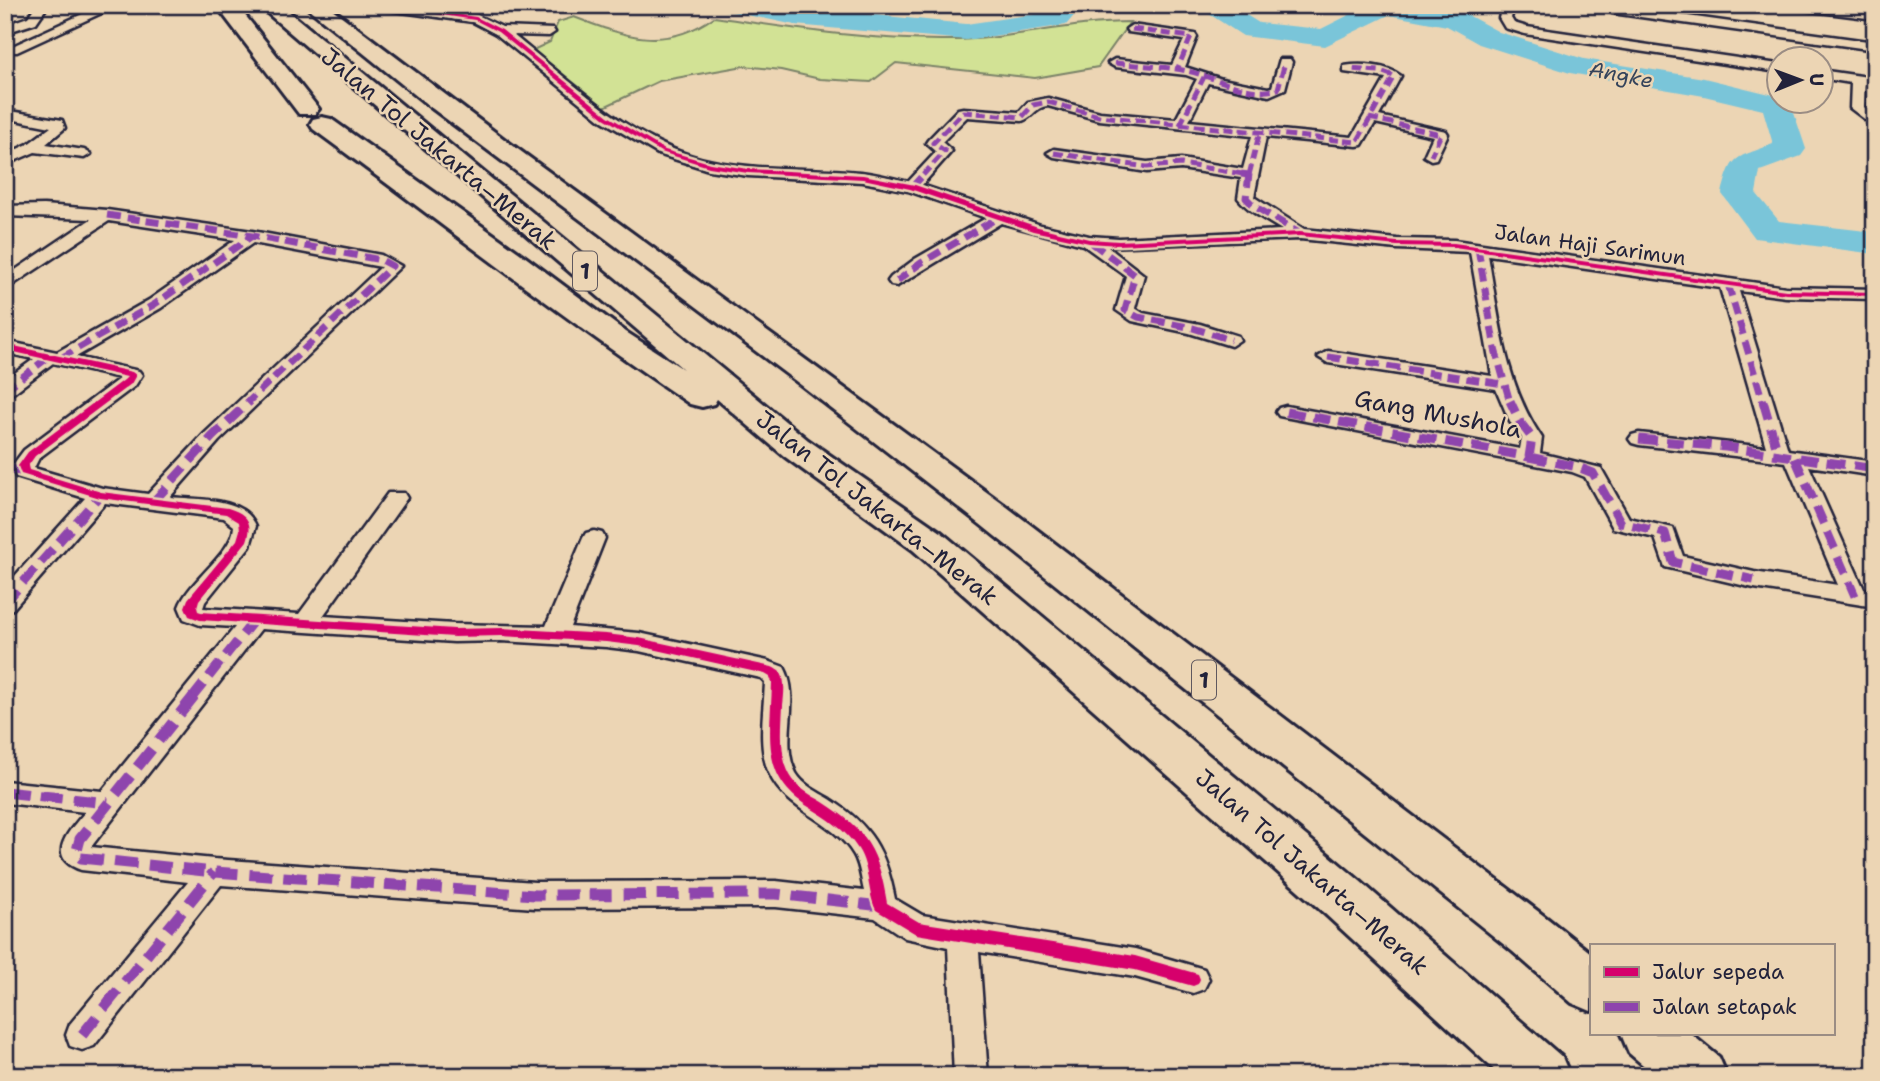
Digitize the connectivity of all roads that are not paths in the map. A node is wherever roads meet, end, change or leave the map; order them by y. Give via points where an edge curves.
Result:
1 (113, 5) edge
2 (226, 5) edge
3 (268, 5) edge
4 (314, 5) edge
5 (380, 5) edge
6 (1509, 5) edge
7 (1795, 5) edge
8 (41, 7) dead end
9 (1617, 8) edge
10 (1875, 15) edge
11 (5, 29) edge
12 (1132, 29) dead end
13 (500, 32) junction
14 (550, 32) dead end
15 (1611, 43) junction
16 (1875, 46) edge
17 (8, 47) edge
18 (1285, 62) dead end
19 (1115, 63) dead end
20 (6, 64) edge
21 (1764, 66) edge
22 (1349, 69) dead end
23 (1177, 70) junction
24 (1834, 76) edge
25 (1204, 77) junction
26 (1858, 80) junction
27 (1875, 82) edge
28 (5, 114) edge
29 (1369, 118) junction
30 (1875, 123) edge
31 (1181, 125) junction
32 (1261, 131) junction
33 (33, 147) junction
34 (1054, 153) dead end
35 (84, 154) dead end
36 (1431, 156) dead end
37 (5, 162) edge
38 (1249, 175) junction
39 (912, 187) junction
40 (5, 211) edge
41 (107, 215) junction
42 (999, 216) junction
43 (1300, 234) junction
44 (252, 236) junction
45 (1089, 241) junction
46 (1478, 248) junction
47 (897, 281) dead end
48 (1728, 284) junction
49 (5, 285) edge
50 (1875, 294) edge
51 (1231, 340) dead end
52 (5, 347) edge
53 (55, 357) junction
54 (1328, 358) dead end
55 (1503, 384) junction
56 (5, 390) edge
57 (1286, 412) dead end
58 (1639, 439) dead end
59 (796, 448) junction
60 (1530, 457) junction
61 (1787, 457) junction
62 (1875, 469) edge
63 (15, 470) edge
64 (100, 495) junction
65 (396, 498) dead end
66 (155, 501) junction
67 (594, 538) dead end
68 (1865, 598) edge
69 (5, 603) edge
70 (255, 619) junction
71 (306, 622) junction
72 (555, 635) junction
73 (5, 792) edge
74 (108, 803) junction
75 (214, 872) junction
76 (881, 906) junction
77 (963, 936) junction
78 (1193, 979) dead end
79 (1590, 985) edge
80 (82, 1035) dead end
81 (1651, 1036) edge
82 (971, 1076) edge
83 (1542, 1076) edge
84 (1699, 1076) edge

1 - 17 street
2 - 59 highway via 314,116 615,339 709,402
3 - 59 highway, Jalan Tol Jakarta–Merak / 1
4 - 79 highway, Jalan Tol Jakarta–Merak / 1 via 412,85 982,507
5 - 13 street via 476,19
6 - 15 street via 1505,18 1509,25
7 - 10 street
8 - 11 street via 32,20
9 - 15 street
9 - 16 street
12 - 23 street via 1191,37
13 - 14 street
13 - 39 street via 606,117 663,151 732,169 843,174
15 - 21 street
17 - 20 street via 12,54
18 - 25 street via 1278,90 1273,92
19 - 23 street
22 - 29 street via 1393,75
23 - 25 street
24 - 26 street
25 - 31 street
26 - 27 street
26 - 30 street via 1857,108
28 - 33 street via 57,123 58,128
29 - 32 street via 1357,142
29 - 36 street via 1441,134
31 - 32 street
31 - 39 street via 1099,116 1043,103 1032,105 1021,117 966,111 933,143 945,151
32 - 38 street
33 - 35 street
33 - 37 street
34 - 38 street
38 - 43 street via 1245,193 1249,202
39 - 42 street
40 - 41 street
41 - 44 street
41 - 49 street
42 - 45 street
42 - 47 street
43 - 45 street, Jalan Haji Sarimun
43 - 46 street, Jalan Haji Sarimun
44 - 53 street via 155,304
44 - 66 street via 381,260 392,266 212,437
45 - 51 street via 1134,272 1125,310
46 - 48 street, Jalan Haji Sarimun
46 - 55 street, Gang Mushola
48 - 50 street, Jalan Haji Sarimun via 1786,292
48 - 61 street
52 - 53 street
53 - 56 street
53 - 63 street via 132,375
54 - 55 street
55 - 60 street, Gang Mushola via 1518,420 1532,438
57 - 60 street, Gang Mushola
58 - 61 street
59 - 83 highway, Jalan Tol Jakarta–Merak / 1 via 927,541 1342,897
60 - 68 street via 1593,473 1621,523 1665,533 1673,562
61 - 62 street
61 - 68 street
63 - 64 street
64 - 66 street
64 - 69 street
65 - 71 street
66 - 70 street via 228,511 245,522 242,541 191,607 200,616
67 - 72 street
70 - 71 street
70 - 74 street
71 - 72 street
72 - 76 street via 639,642 775,674 781,771 792,790 831,814 866,846 875,866
73 - 74 street
74 - 75 street via 76,847 80,858
75 - 76 street via 535,895 776,894
75 - 80 street
76 - 77 street via 916,928
77 - 78 street via 1135,963
77 - 82 street
81 - 84 highway

